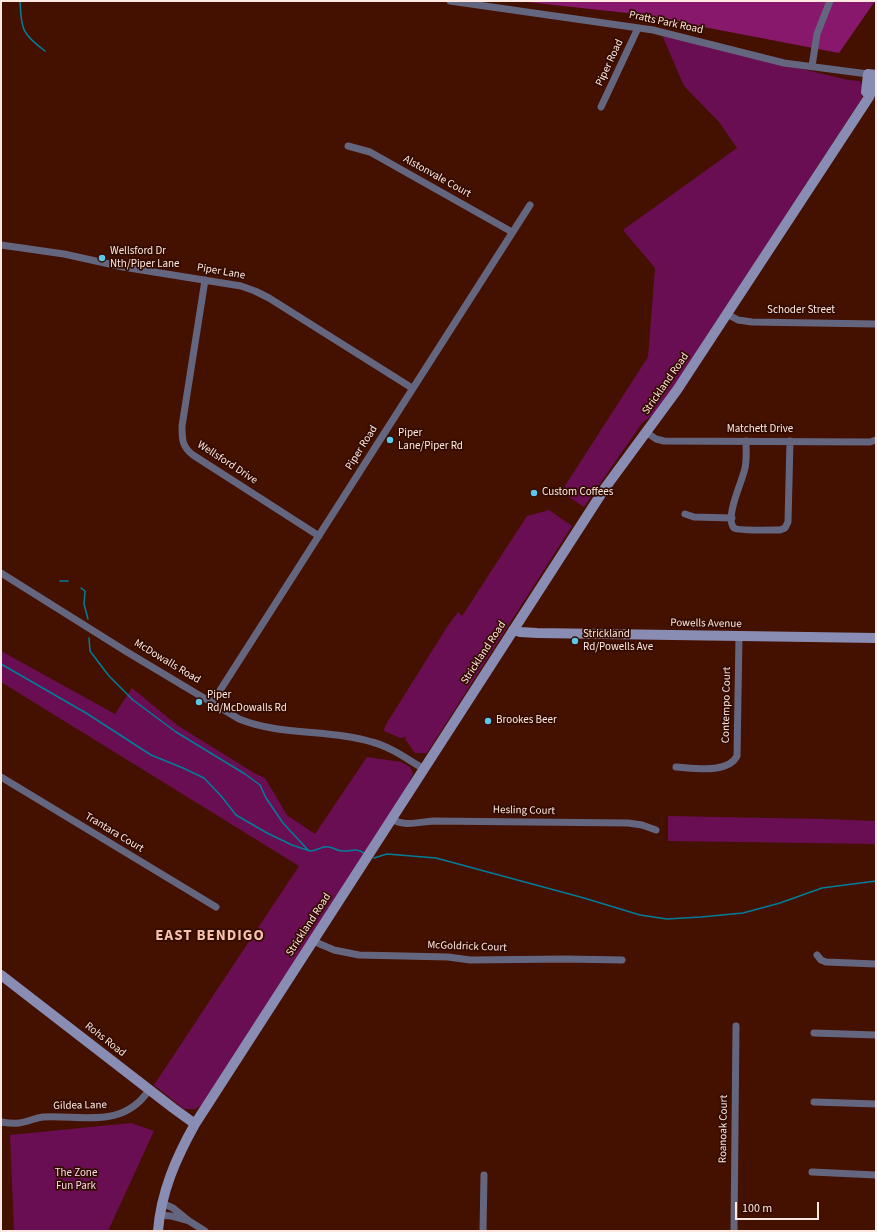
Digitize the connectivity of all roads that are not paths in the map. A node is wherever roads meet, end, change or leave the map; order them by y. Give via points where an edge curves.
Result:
1 (450, 1) edge
2 (830, 1) edge
3 (638, 28) junction
4 (812, 66) junction
5 (873, 75) edge
6 (601, 107) dead end
7 (348, 146) dead end
8 (530, 205) dead end
9 (512, 232) junction
10 (1, 244) edge
11 (205, 280) junction
12 (727, 314) junction
13 (876, 324) edge
14 (412, 388) junction
15 (646, 432) junction
16 (876, 440) edge
17 (746, 441) junction
18 (790, 441) junction
19 (685, 514) dead end
20 (732, 518) junction
21 (319, 536) junction
22 (1, 573) edge
23 (513, 630) junction
24 (739, 636) junction
25 (876, 638) edge
26 (212, 703) junction
27 (676, 767) dead end
28 (424, 769) junction
29 (1, 777) edge
30 (392, 819) junction
31 (656, 830) dead end
32 (216, 907) dead end
33 (313, 941) junction
34 (817, 955) dead end
35 (622, 960) dead end
36 (876, 964) edge
37 (1, 975) edge
38 (736, 1026) dead end
39 (814, 1033) dead end
40 (876, 1035) edge
41 (149, 1090) junction
42 (814, 1102) dead end
43 (876, 1104) edge
44 (1, 1122) edge
45 (195, 1124) junction
46 (812, 1172) dead end
47 (484, 1175) dead end
48 (876, 1175) edge
49 (162, 1203) junction
50 (159, 1215) junction
51 (189, 1221) junction
52 (158, 1231) edge
53 (205, 1231) edge
54 (483, 1231) edge
55 (734, 1231) edge

1 - 3 street, Pratts Park Road
2 - 4 street via 817,34
3 - 4 street, Pratts Park Road via 784,63
3 - 6 street, Piper Road
4 - 5 street, Pratts Park Road
5 - 12 main road, Strickland Road via 863,104
7 - 9 street, Alstonvale Court via 370,152
8 - 9 street, Piper Road
9 - 14 street, Piper Road
10 - 11 street, Piper Lane
11 - 14 street, Piper Lane via 241,286 263,294
11 - 21 street, Wellsford Drive via 182,426 182,442 193,455
12 - 13 street, Schoder Street via 752,322
12 - 15 main road, Strickland Road
14 - 21 street, Piper Road
15 - 17 street, Matchett Drive via 664,441
15 - 23 main road, Strickland Road via 605,488
16 - 18 street, Matchett Drive
17 - 18 street, Matchett Drive
17 - 20 street via 745,467
18 - 20 street via 788,522 785,528 738,529 733,527
19 - 20 street via 694,517
21 - 26 street, Piper Road
22 - 26 street, McDowalls Road
23 - 24 main road, Powells Avenue via 537,634
23 - 28 main road, Strickland Road
24 - 25 main road, Powells Avenue
24 - 27 street, Contempo Court via 737,756 732,763 721,768
26 - 28 street, McDowalls Road via 232,716 254,724 372,741 393,750
28 - 30 main road, Strickland Road
29 - 32 street, Trantara Court
30 - 31 street, Hesling Court via 407,824 433,821 628,823
30 - 33 main road, Strickland Road
33 - 35 street, McGoldrick Court via 334,950 359,955 448,957 470,960
33 - 45 main road, Strickland Road
34 - 36 street via 826,962
37 - 41 main road, Rohs Road
38 - 55 street, Roanoak Court
39 - 40 street
41 - 44 street, Gildea Lane via 133,1108 111,1117 41,1118 19,1123
41 - 45 main road, Rohs Road
42 - 43 street
45 - 49 main road, Strickland Road via 176,1159
46 - 48 street
47 - 54 street
49 - 50 main road, Strickland Road
49 - 51 street
50 - 51 street
50 - 52 main road, Strickland Road
51 - 53 street

